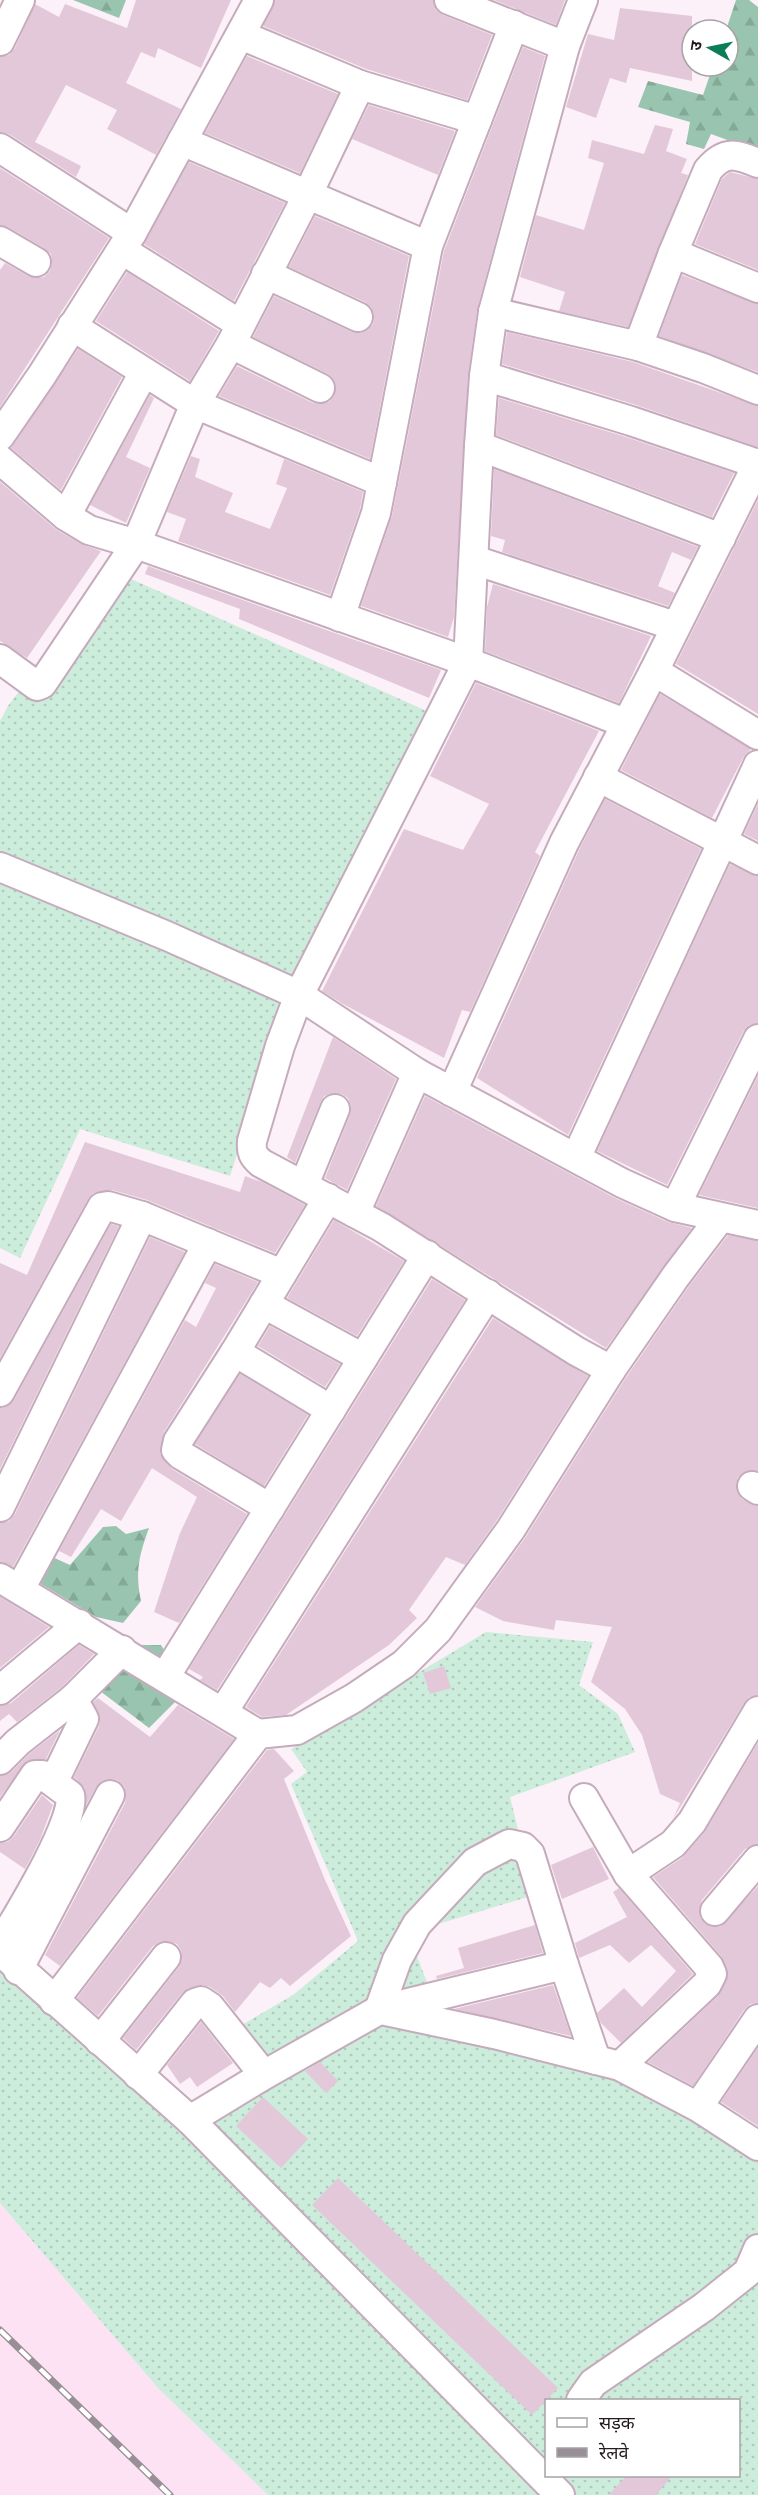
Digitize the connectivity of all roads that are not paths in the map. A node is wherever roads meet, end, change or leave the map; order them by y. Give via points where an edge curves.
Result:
1 (20, 0) edge
2 (259, 0) edge
3 (583, 0) edge
4 (465, 2) edge
5 (514, 25) junction
6 (241, 35) junction
7 (0, 41) edge
8 (565, 46) junction
9 (360, 85) junction
10 (477, 120) junction
11 (182, 141) junction
12 (0, 148) edge
13 (758, 163) edge
14 (307, 196) junction
15 (127, 242) junction
16 (428, 246) junction
17 (3, 248) edge
18 (673, 253) junction
19 (36, 262) dead end
20 (266, 274) junction
21 (758, 288) edge
22 (493, 312) junction
23 (358, 317) dead end
24 (72, 326) junction
25 (235, 334) junction
26 (638, 346) junction
27 (144, 372) junction
28 (484, 376) junction
29 (320, 388) dead end
30 (758, 390) edge
31 (195, 404) junction
32 (0, 436) edge
33 (479, 446) junction
34 (0, 460) edge
35 (758, 463) edge
36 (382, 482) junction
37 (66, 516) junction
38 (721, 538) junction
39 (136, 544) junction
40 (474, 561) junction
41 (340, 617) junction
42 (675, 626) junction
43 (0, 659) edge
44 (468, 662) junction
45 (654, 671) junction
46 (625, 723) junction
47 (758, 735) edge
48 (758, 765) edge
49 (598, 777) junction
50 (721, 842) junction
51 (758, 860) edge
52 (0, 867) edge
53 (299, 995) junction
54 (758, 1039) edge
55 (417, 1073) junction
56 (452, 1092) junction
57 (335, 1110) dead end
58 (576, 1158) junction
59 (316, 1192) junction
60 (675, 1207) junction
61 (355, 1213) junction
62 (142, 1216) junction
63 (720, 1218) junction
64 (758, 1225) edge
65 (208, 1243) junction
66 (427, 1255) junction
67 (282, 1274) junction
68 (488, 1294) junction
69 (264, 1304) junction
70 (235, 1352) junction
71 (363, 1358) junction
72 (611, 1370) junction
73 (0, 1392) edge
74 (331, 1410) junction
75 (0, 1507) edge
76 (270, 1508) junction
77 (10, 1584) edge
78 (80, 1624) junction
79 (122, 1650) junction
80 (165, 1677) junction
81 (0, 1690) edge
82 (73, 1699) junction
83 (758, 1711) edge
84 (223, 1712) junction
85 (258, 1734) junction
86 (0, 1760) edge
87 (54, 1781) junction
88 (110, 1795) dead end
89 (584, 1798) dead end
90 (0, 1827) edge
91 (758, 1860) edge
92 (628, 1874) junction
93 (716, 1911) dead end
94 (0, 1945) edge
95 (166, 1957) dead end
96 (9, 1960) edge
97 (564, 1965) junction
98 (54, 2001) junction
99 (379, 2010) junction
100 (758, 2019) edge
101 (100, 2041) junction
102 (608, 2063) junction
103 (138, 2075) junction
104 (264, 2075) junction
105 (699, 2107) junction
106 (190, 2120) junction
107 (758, 2146) edge
108 (758, 2249) edge
109 (582, 2399) edge
110 (541, 2462) edge
111 (550, 2477) edge
112 (560, 2495) edge

1 - 7 street
2 - 6 street
3 - 8 street
4 - 5 street
5 - 8 street
5 - 10 street
6 - 9 street
6 - 11 street
8 - 22 street
9 - 10 street
9 - 14 street
10 - 16 street
11 - 14 street
11 - 15 street
12 - 15 street
13 - 18 street via 728,155 717,159 708,170
14 - 16 street
14 - 20 street
15 - 24 street
15 - 25 street
16 - 36 street
17 - 19 street
18 - 21 street
18 - 26 street
20 - 23 street
20 - 25 street
22 - 26 street
22 - 28 street
24 - 27 street
24 - 32 street
25 - 29 street
25 - 31 street
26 - 30 street
27 - 31 street
27 - 37 street
28 - 33 street
28 - 35 street
31 - 36 street
31 - 39 street
33 - 38 street
33 - 40 street
34 - 37 street
35 - 38 street
36 - 41 street via 376,513
37 - 39 street via 89,530
38 - 42 street
39 - 41 street
39 - 43 street via 42,684 32,683
40 - 42 street
40 - 44 street
41 - 44 street
42 - 45 street
44 - 46 street
44 - 53 street
45 - 46 street
45 - 47 street
46 - 49 street
48 - 50 street
49 - 50 street
49 - 56 street via 564,843
50 - 51 street
50 - 58 street
52 - 53 street
53 - 55 street
53 - 59 street via 280,1046 251,1150 261,1163
54 - 60 street
55 - 56 street
55 - 61 street
56 - 58 street
57 - 59 street
58 - 60 street
59 - 61 street
59 - 67 street
60 - 63 street
61 - 66 street
62 - 65 street
62 - 73 street via 108,1206 98,1211
62 - 75 street
63 - 64 street
63 - 72 street
65 - 67 street
65 - 77 street
66 - 68 street
66 - 71 street
67 - 69 street
68 - 72 street
68 - 84 street
69 - 70 street
69 - 71 street
70 - 74 street
70 - 76 street via 176,1450
71 - 74 street
72 - 85 street via 511,1529 422,1647 354,1698 297,1730
74 - 76 street
76 - 80 street
77 - 78 street
78 - 79 street
78 - 81 street
79 - 80 street
79 - 82 street
80 - 84 street
82 - 86 street
82 - 87 street via 84,1719
83 - 92 street via 692,1822 673,1844
84 - 85 street
85 - 98 street
87 - 90 street via 43,1774 35,1775
87 - 94 street via 70,1795 70,1804 39,1878
88 - 96 street
89 - 92 street
91 - 93 street
92 - 102 street via 712,1974 707,1984
95 - 101 street
96 - 98 street
97 - 99 street
97 - 99 street via 530,1854 523,1847 509,1844 475,1862 417,1924 397,1960
97 - 102 street
98 - 101 street
99 - 102 street
99 - 104 street
100 - 105 street
101 - 103 street
102 - 105 street
103 - 104 street via 195,2003 201,2001
103 - 106 street
104 - 106 street
105 - 107 street
106 - 110 street
108 - 109 street via 748,2272 704,2307 592,2383
111 - 112 street

